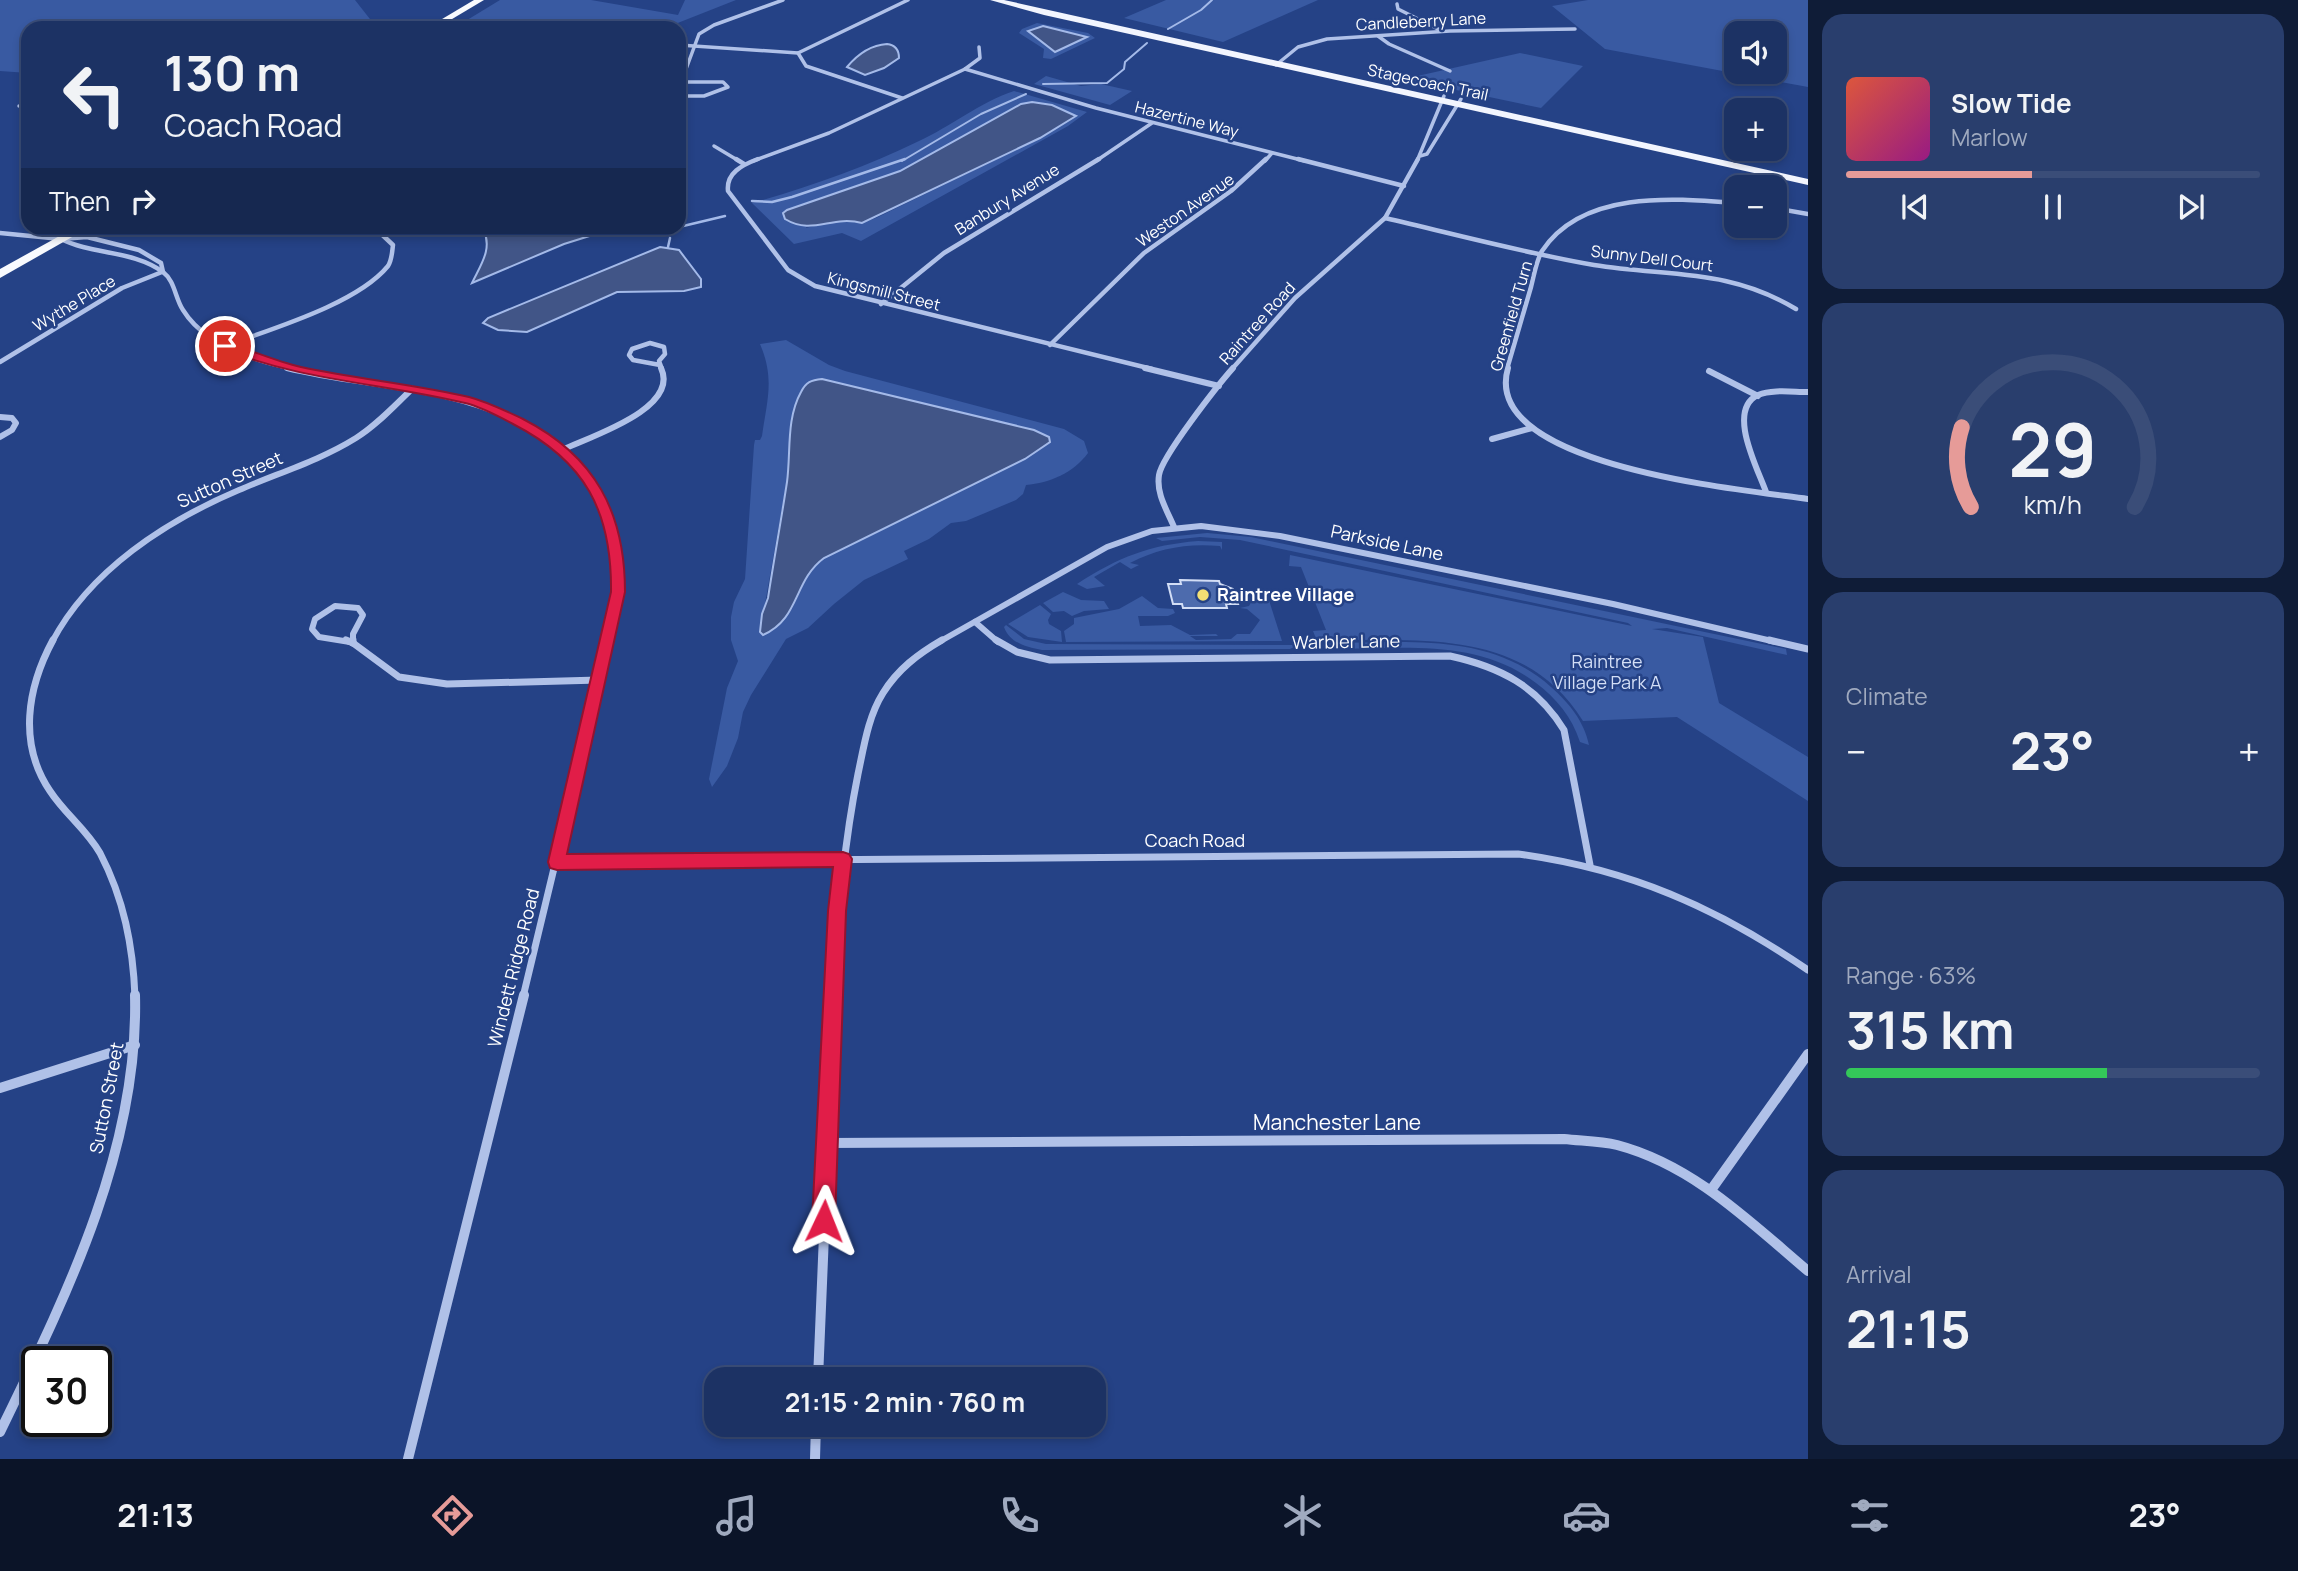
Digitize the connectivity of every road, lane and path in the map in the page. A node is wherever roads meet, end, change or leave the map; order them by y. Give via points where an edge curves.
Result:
1 (480, 0) edge
2 (783, 0) edge
3 (908, 0) edge
4 (994, 0) edge
5 (895, 2) edge
6 (901, 3) junction
7 (1397, 4) dead end
8 (443, 21) edge
9 (1575, 29) dead end
10 (1443, 31) junction
11 (1378, 35) junction
12 (686, 45) edge
13 (693, 45) junction
14 (979, 47) dead end
15 (798, 53) junction
16 (1279, 62) junction
17 (686, 67) edge
18 (965, 69) junction
19 (1450, 71) dead end
20 (686, 82) edge
21 (686, 97) edge
22 (903, 98) junction
23 (1442, 98) junction
24 (1459, 102) junction
25 (1152, 122) junction
26 (714, 146) dead end
27 (1272, 153) junction
28 (1420, 156) junction
29 (744, 164) junction
30 (1808, 175) edge
31 (1808, 182) edge
32 (1404, 186) junction
33 (1724, 203) edge
34 (1787, 210) edge
35 (1808, 214) edge
36 (1385, 218) junction
37 (0, 233) edge
38 (69, 235) edge
39 (386, 235) edge
40 (61, 239) junction
41 (1541, 253) junction
42 (163, 272) junction
43 (0, 274) edge
44 (881, 304) junction
45 (1796, 309) dead end
46 (1050, 345) junction
47 (225, 346) junction
48 (0, 362) edge
49 (660, 365) junction
50 (1709, 371) dead end
51 (1219, 386) junction
52 (412, 389) junction
53 (1808, 392) edge
54 (1758, 396) junction
55 (0, 417) edge
56 (1532, 428) junction
57 (0, 437) edge
58 (1492, 439) dead end
59 (564, 449) junction
60 (1766, 492) junction
61 (1808, 499) edge
62 (1174, 527) junction
63 (975, 622) junction
64 (353, 643) junction
65 (1808, 649) edge
66 (599, 680) junction
67 (843, 859) junction
68 (557, 862) junction
69 (1590, 865) junction
70 (1808, 971) edge
71 (135, 1045) junction
72 (1808, 1054) edge
73 (0, 1088) edge
74 (827, 1143) junction
75 (1711, 1190) junction
76 (1808, 1271) edge
77 (818, 1367) edge
78 (0, 1432) edge
79 (816, 1437) edge
80 (408, 1459) edge
81 (815, 1459) edge

1 - 8 highway
2 - 13 street via 706,29
3 - 6 street
4 - 16 main road, Stagecoach Trail
5 - 6 street
6 - 15 street
7 - 10 street via 1398,9
9 - 10 street, Candleberry Lane
10 - 11 street, Candleberry Lane
11 - 16 street, Candleberry Lane via 1308,43
11 - 19 street
12 - 13 street
13 - 15 street
13 - 17 street
14 - 18 street via 980,58
15 - 22 street via 806,66
16 - 23 main road, Stagecoach Trail
18 - 22 street
18 - 25 street, Hazertine Way
20 - 21 street via 723,82 728,88
22 - 29 street via 829,133
23 - 24 main road, Stagecoach Trail
23 - 28 street, Raintree Road
24 - 28 street, Raintree Road via 1427,154
24 - 30 main road, Stagecoach Trail
24 - 31 main road, Stagecoach Trail
25 - 27 street, Hazertine Way
25 - 44 street, Banbury Avenue via 937,257
26 - 29 street
27 - 32 street, Hazertine Way
27 - 46 street, Weston Avenue via 1231,193 1140,256
28 - 32 street, Raintree Road
29 - 44 street, Kingsmill Street via 726,183 728,191 788,270 815,286
32 - 36 street, Raintree Road
33 - 41 street, Greenfield Turn via 1662,201 1608,209 1564,225
34 - 35 street
36 - 41 street, Sunny Dell Court
36 - 51 street, Raintree Road via 1310,282
37 - 40 street
38 - 40 highway
39 - 47 street via 395,253 375,281 345,298
40 - 42 street
40 - 42 street, Windett Ridge Road via 88,237 139,250 161,263
40 - 43 highway
41 - 45 street, Sunny Dell Court via 1598,265 1733,281 1772,293
41 - 56 street, Greenfield Turn via 1505,378 1508,397
42 - 47 street, Windett Ridge Road via 189,318
42 - 48 street, Wythe Place via 122,288
44 - 46 street, Kingsmill Street
46 - 51 street, Kingsmill Street
47 - 52 street, Windett Ridge Road via 291,368
49 - 49 street via 665,351 659,345 640,345 630,352 637,362
49 - 59 street via 666,383 650,407
50 - 54 street
51 - 62 street, Raintree Road via 1159,473 1159,493
52 - 59 street, Windett Ridge Road via 496,410
52 - 71 street, Sutton Street via 350,441 184,516 125,556 68,615 38,664 27,712 31,754 49,789 87,833 122,903 135,981
53 - 54 street
54 - 60 street via 1744,406 1742,419
55 - 57 street via 16,423
56 - 58 street
56 - 60 street, Greenfield Turn via 1560,445 1622,468
59 - 66 street, Windett Ridge Road via 597,492 614,536 618,592
60 - 61 street, Greenfield Turn
62 - 63 street, Parkside Lane via 1109,546
62 - 65 street, Parkside Lane via 1225,527 1280,536
63 - 67 street, Parkside Lane via 908,662 878,701 869,723
63 - 69 street, Warbler Lane via 999,644 1020,655 1050,660 1450,656 1498,668 1539,695 1564,730
64 - 64 street via 362,620 358,608 333,607 315,619 312,629 319,637
64 - 66 street via 399,677 447,684
66 - 68 street, Windett Ridge Road
67 - 68 street, Coach Road
67 - 69 street, Coach Road via 1518,854
67 - 74 street, Parkside Lane
68 - 80 street, Windett Ridge Road
69 - 70 street, Coach Road via 1658,886 1708,910
71 - 73 street
71 - 78 street, Sutton Street via 121,1127 94,1219 53,1323
72 - 75 street
74 - 75 street, Manchester Lane via 1564,1139 1618,1145
74 - 77 street, Parkside Lane
75 - 76 street, Manchester Lane
79 - 81 street

